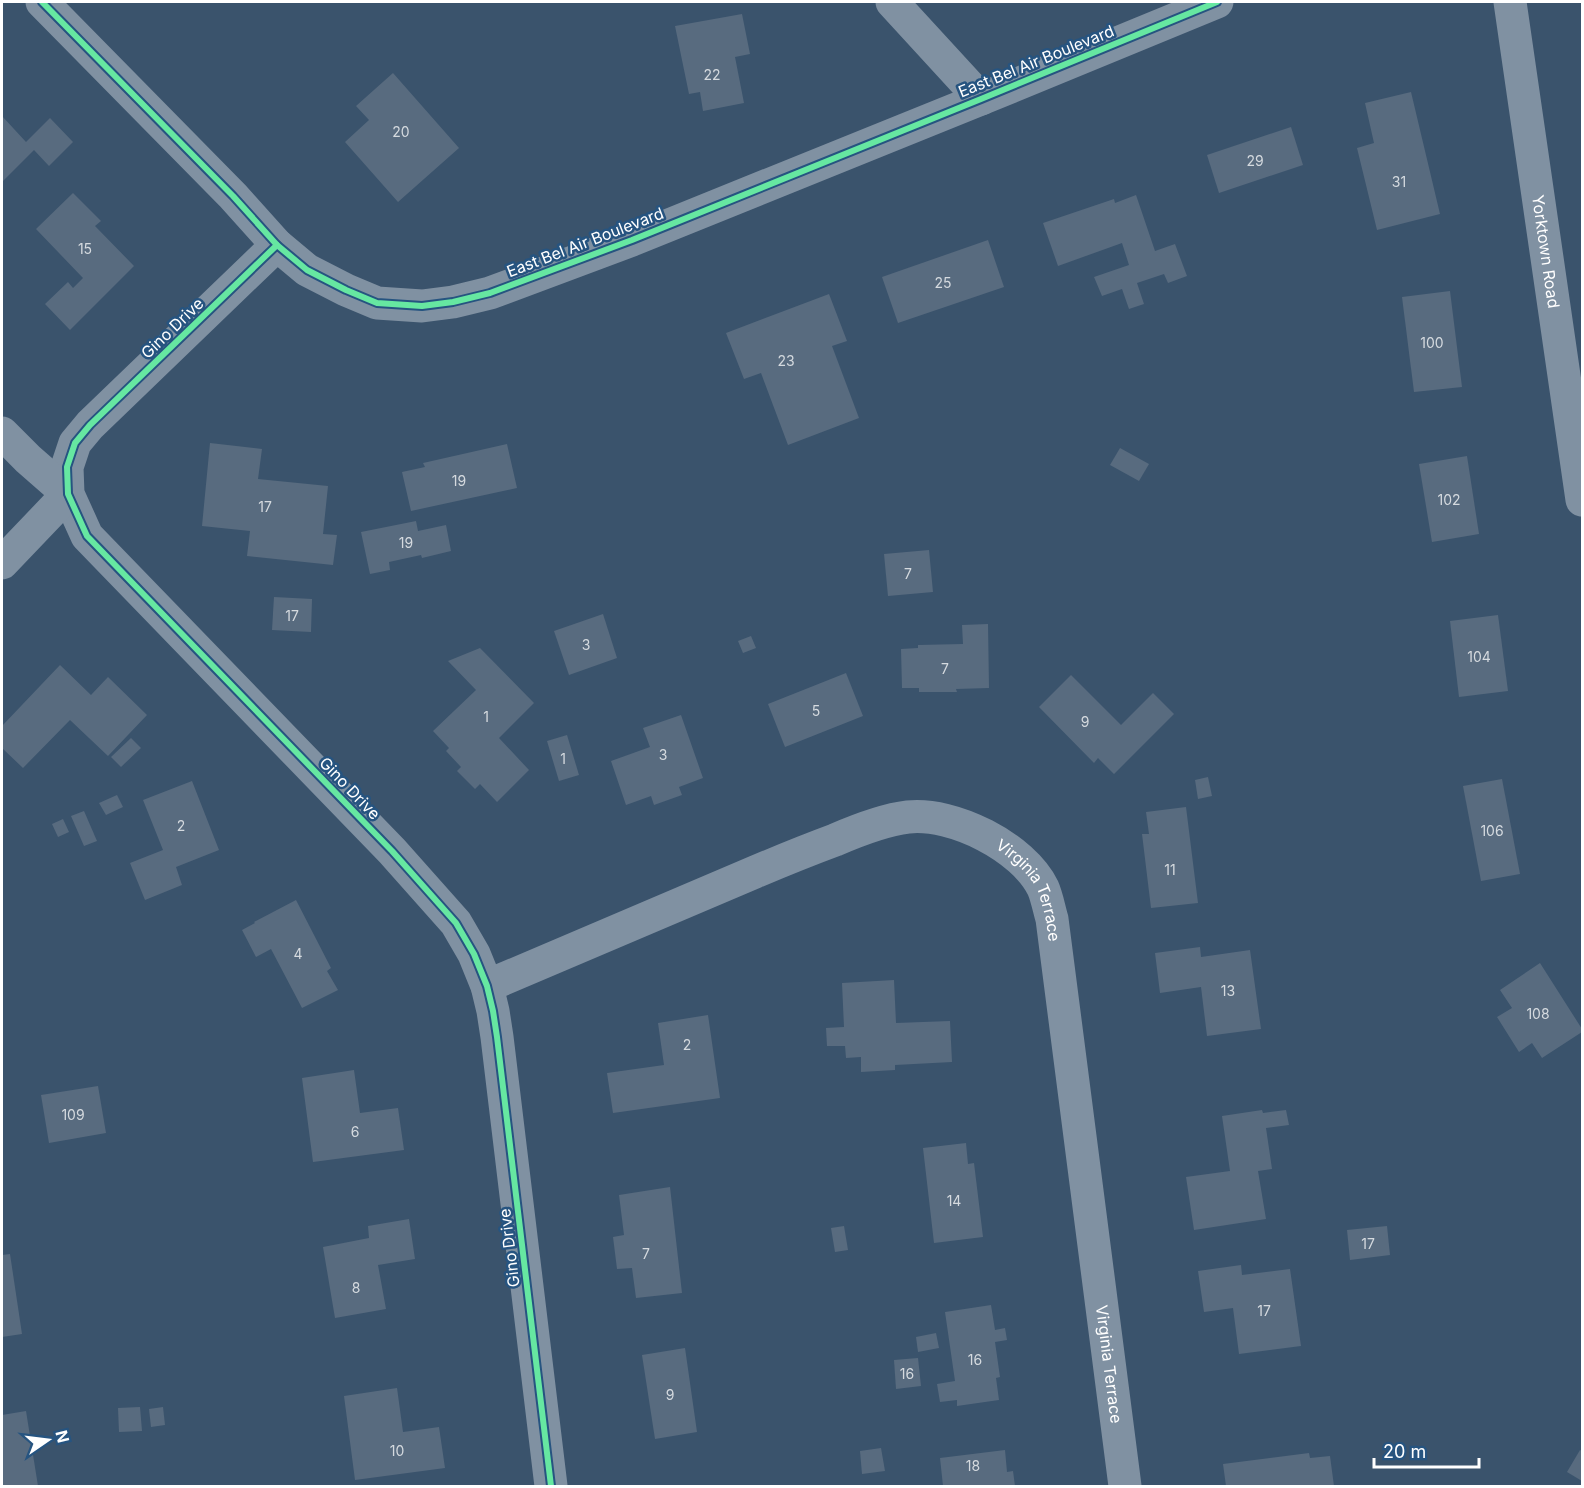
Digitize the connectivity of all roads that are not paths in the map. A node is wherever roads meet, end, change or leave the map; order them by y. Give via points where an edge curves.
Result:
1 (42, 2) edge
2 (892, 2) edge
3 (1217, 2) edge
4 (1510, 2) edge
5 (981, 99) junction
6 (277, 245) junction
7 (2, 433) edge
8 (68, 494) junction
9 (1582, 501) edge
10 (2, 562) edge
11 (487, 986) junction
12 (551, 1486) edge
13 (1125, 1486) edge

1 - 6 street, East Bel Air Boulevard
2 - 5 street
3 - 5 street, East Bel Air Boulevard
4 - 9 street, Yorktown Road
5 - 6 street, East Bel Air Boulevard via 632,240 453,302 422,306 377,303 307,270
6 - 8 street, Gino Drive via 90,425 75,443 67,467
7 - 8 street
8 - 10 street
8 - 11 street, Gino Drive via 87,536 392,851 456,923
11 - 12 street, Gino Drive via 497,1037
11 - 13 street, Virginia Terrace via 879,824 909,817 936,817 964,826 1009,850 1043,888 1052,919

